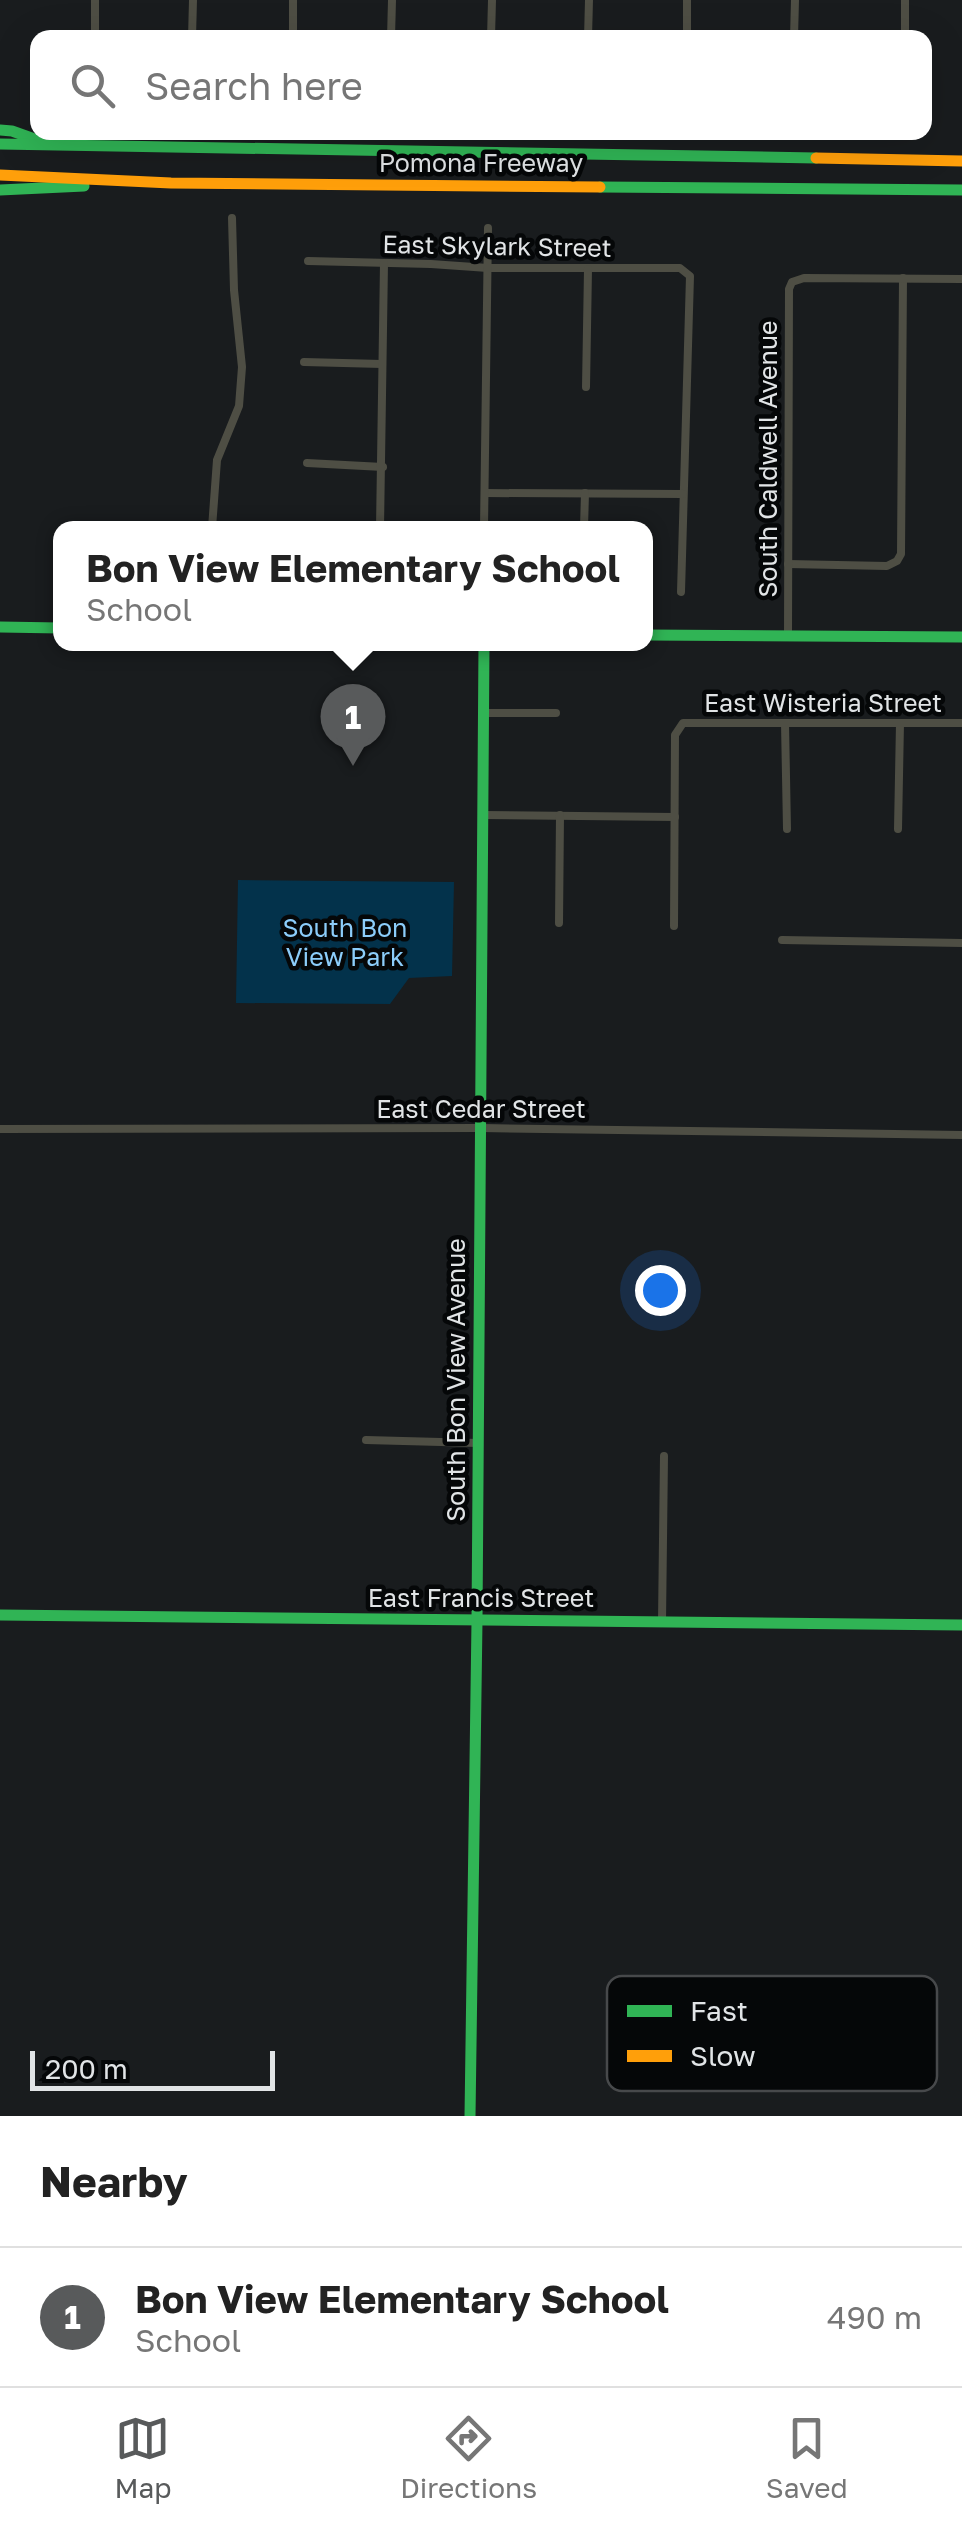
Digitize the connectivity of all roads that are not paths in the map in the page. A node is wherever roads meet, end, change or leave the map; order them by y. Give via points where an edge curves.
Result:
1 (95, 0) edge
2 (193, 0) edge
3 (294, 0) edge
4 (392, 0) edge
5 (492, 0) edge
6 (589, 0) edge
7 (687, 0) edge
8 (794, 0) edge
9 (905, 0) edge
10 (94, 30) edge
11 (192, 30) edge
12 (293, 30) edge
13 (392, 30) edge
14 (491, 30) edge
15 (588, 30) edge
16 (687, 30) edge
17 (794, 30) edge
18 (905, 30) edge
19 (0, 130) edge
20 (30, 137) edge
21 (38, 140) edge
22 (0, 144) edge
23 (50, 144) junction
24 (956, 161) edge
25 (0, 175) edge
26 (172, 183) junction
27 (0, 190) edge
28 (960, 190) edge
29 (232, 218) dead end
30 (488, 228) dead end
31 (308, 261) dead end
32 (384, 263) junction
33 (488, 268) junction
34 (588, 269) junction
35 (903, 278) junction
36 (962, 279) edge
37 (304, 362) dead end
38 (382, 364) junction
39 (586, 387) dead end
40 (307, 462) dead end
41 (382, 467) junction
42 (485, 492) junction
43 (585, 494) junction
44 (684, 494) junction
45 (213, 521) edge
46 (380, 521) edge
47 (484, 521) edge
48 (584, 521) edge
49 (788, 564) junction
50 (681, 592) dead end
51 (0, 627) edge
52 (53, 628) edge
53 (653, 635) edge
54 (788, 636) junction
55 (962, 638) edge
56 (484, 651) edge
57 (484, 713) junction
58 (556, 713) dead end
59 (786, 723) junction
60 (900, 723) junction
61 (962, 723) edge
62 (560, 814) junction
63 (483, 815) junction
64 (675, 816) junction
65 (787, 828) dead end
66 (898, 829) dead end
67 (559, 924) dead end
68 (674, 926) dead end
69 (782, 940) dead end
70 (962, 943) edge
71 (480, 1128) junction
72 (0, 1129) edge
73 (962, 1134) edge
74 (366, 1440) dead end
75 (478, 1444) junction
76 (664, 1456) dead end
77 (0, 1614) edge
78 (477, 1621) junction
79 (662, 1622) junction
80 (962, 1625) edge
81 (470, 2116) edge

1 - 10 street
2 - 11 street
3 - 12 street
4 - 13 street
5 - 14 street
6 - 15 street
7 - 16 street
8 - 17 street
9 - 18 street
19 - 20 main road
21 - 23 main road
22 - 23 main road, Pomona Freeway
23 - 24 main road, Pomona Freeway
25 - 26 main road, Pomona Freeway
26 - 27 main road
26 - 28 main road, Pomona Freeway
29 - 45 street via 242,366 239,406 217,460
30 - 33 street
31 - 32 street, East Skylark Street
32 - 33 street, East Skylark Street
32 - 38 street
33 - 34 street, East Skylark Street
33 - 42 street
34 - 39 street
34 - 44 street, East Skylark Street via 680,268 690,276
35 - 36 street
35 - 49 street via 901,554 887,566
35 - 49 street, South Caldwell Avenue via 804,278 789,289
37 - 38 street
38 - 41 street
40 - 41 street
41 - 46 street
42 - 43 street
42 - 47 street
43 - 44 street
43 - 48 street
44 - 50 street
49 - 54 street, South Caldwell Avenue
51 - 52 main road
53 - 54 main road
54 - 55 main road
56 - 57 main road, South Bon View Avenue
57 - 58 street
57 - 63 main road, South Bon View Avenue
59 - 60 street, East Wisteria Street
59 - 64 street, East Wisteria Street via 684,723 675,735
59 - 65 street
60 - 61 street, East Wisteria Street
60 - 66 street
62 - 63 street
62 - 64 street
62 - 67 street
63 - 71 main road, South Bon View Avenue
64 - 68 street
69 - 70 street
71 - 72 street, East Cedar Street
71 - 73 street, East Cedar Street
71 - 75 main road, South Bon View Avenue
74 - 75 street
75 - 78 main road, South Bon View Avenue
76 - 79 street
77 - 78 main road, East Francis Street
78 - 79 main road, East Francis Street
78 - 81 main road, South Bon View Avenue
79 - 80 main road, East Francis Street

